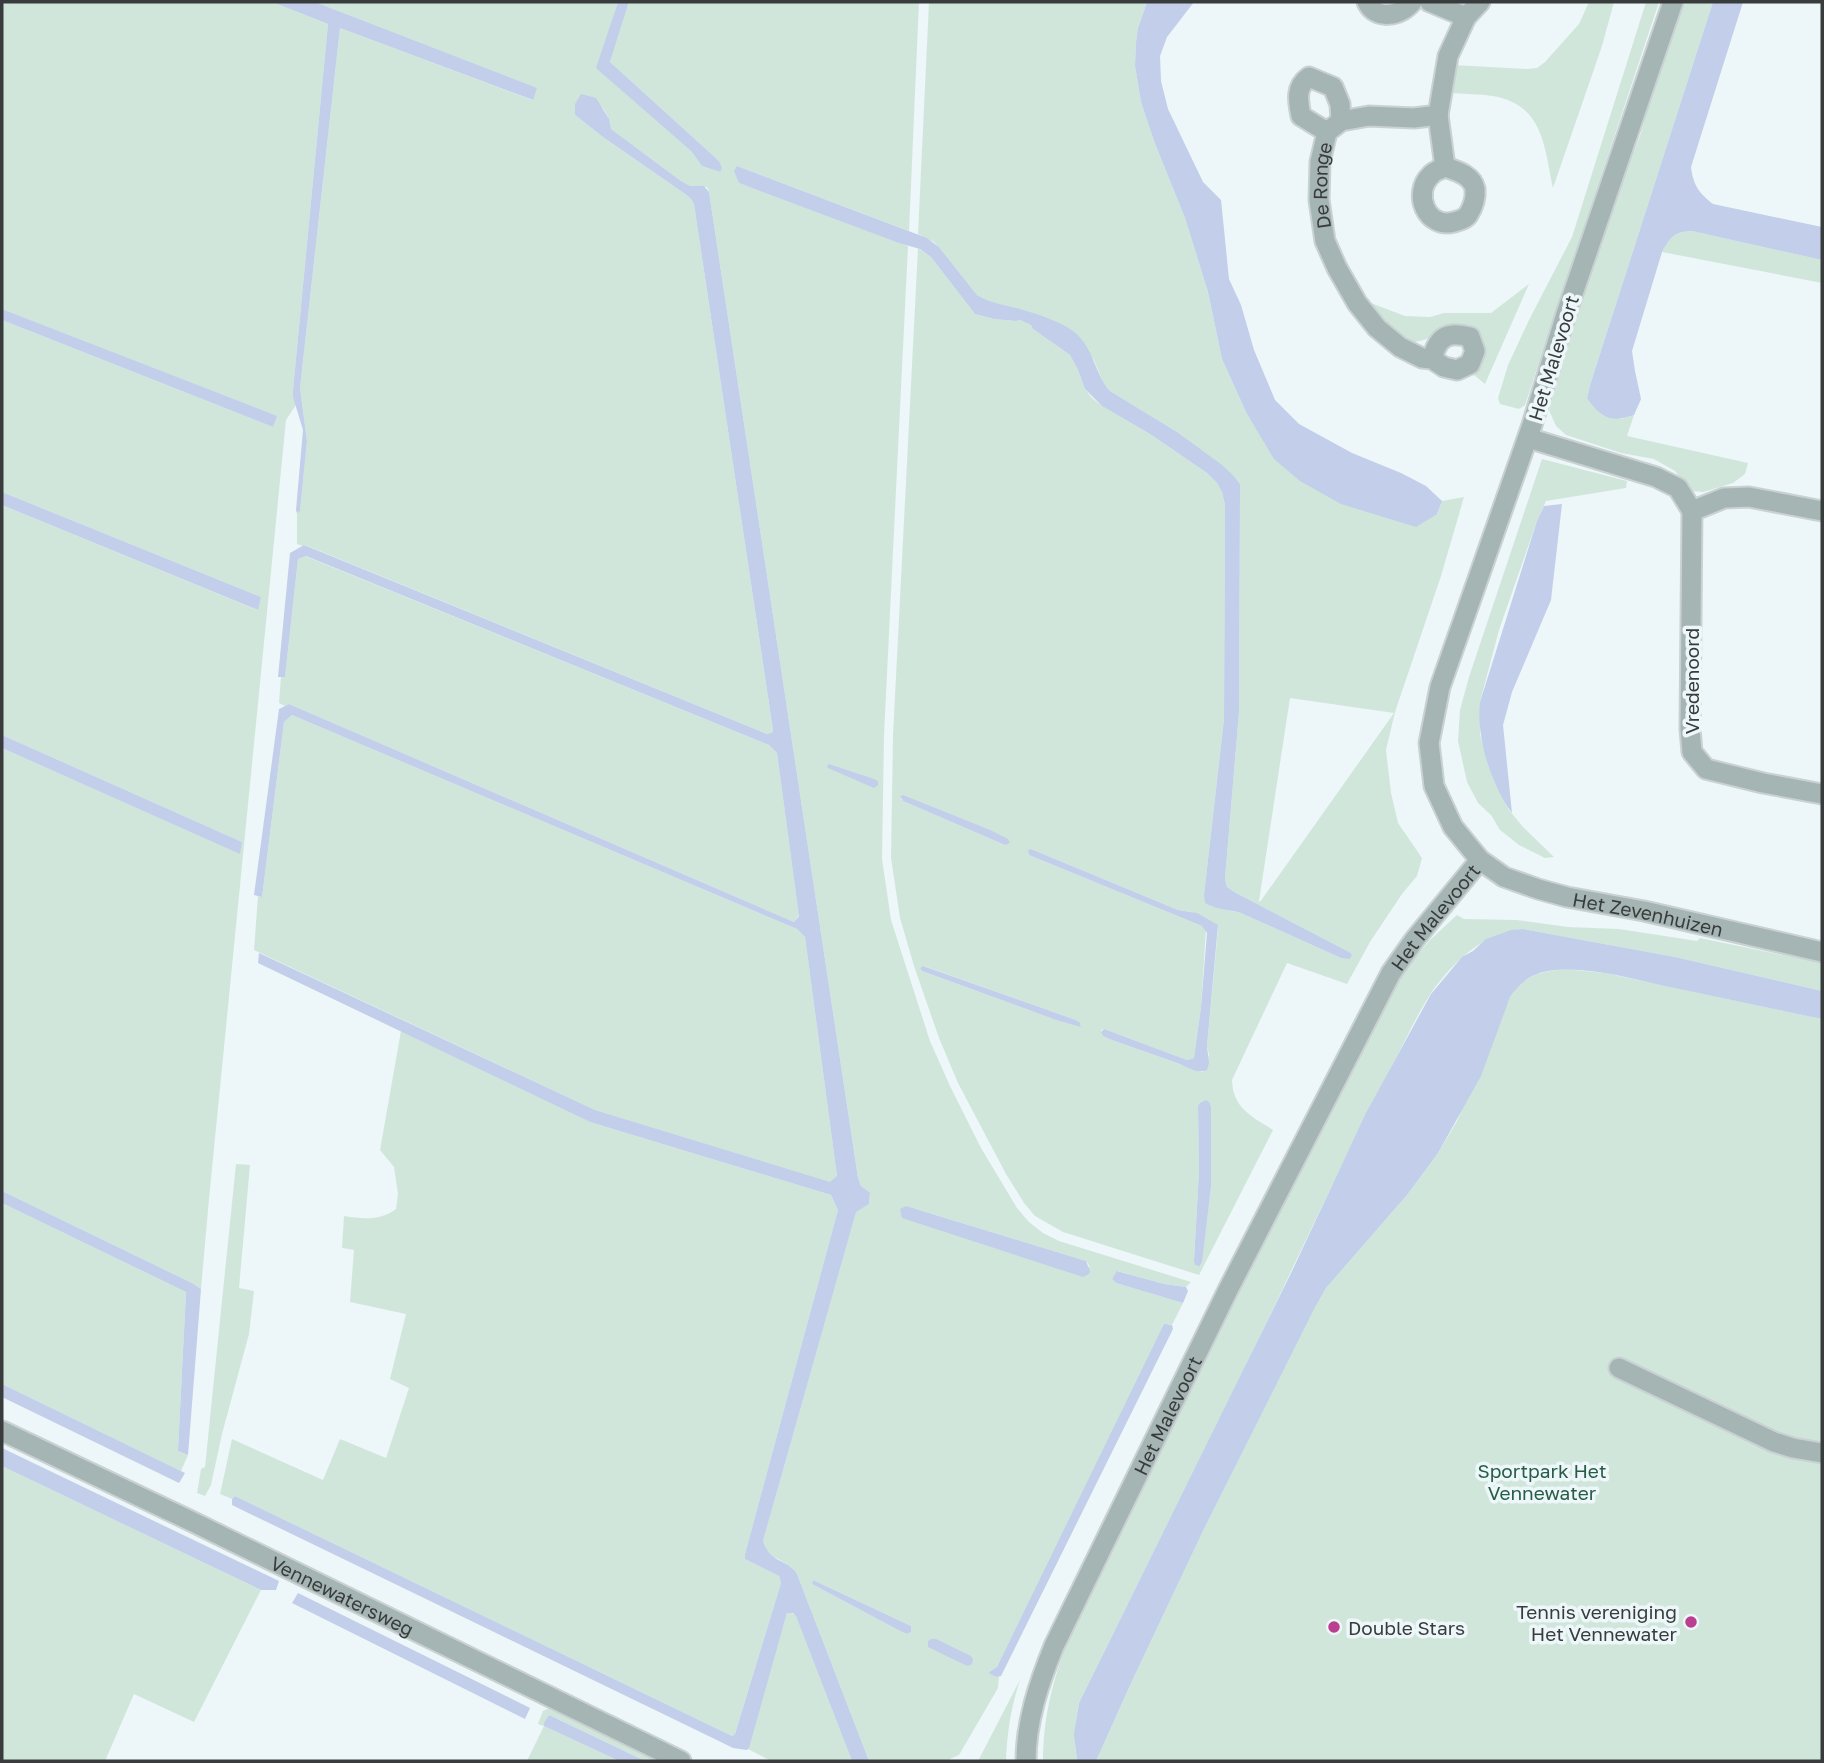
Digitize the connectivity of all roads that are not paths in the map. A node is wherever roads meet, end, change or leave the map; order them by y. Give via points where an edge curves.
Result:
1 (1367, 2) edge
2 (1412, 2) edge
3 (1430, 2) edge
4 (1480, 2) edge
5 (1673, 2) edge
6 (1466, 17) junction
7 (1438, 115) junction
8 (1445, 167) dead end
9 (1432, 359) dead end
10 (1528, 438) junction
11 (1692, 511) junction
12 (1822, 511) edge
13 (1822, 793) edge
14 (1480, 860) junction
15 (1822, 952) edge
16 (1619, 1368) dead end
17 (2, 1431) edge
18 (1822, 1452) edge
19 (681, 1761) edge
20 (1026, 1761) edge

1 - 2 street via 1381,15 1394,14
3 - 6 street
4 - 6 street
5 - 10 street, Het Malevoort
6 - 7 street via 1448,56
7 - 8 street
7 - 9 street, De Ronge via 1370,116 1334,126 1320,162 1319,200 1325,242 1357,303 1400,347
10 - 11 street via 1656,477 1678,488
10 - 14 street, Het Malevoort via 1440,687 1429,743 1434,786 1453,827
11 - 12 street via 1724,498 1749,497
11 - 13 street, Vredenoord via 1692,752 1706,769
14 - 15 street, Het Zevenhuizen via 1504,877 1567,897
14 - 20 street, Het Malevoort via 1391,973 1228,1290 1051,1655 1035,1698
16 - 18 street via 1774,1442
17 - 19 street, Vennewatersweg

